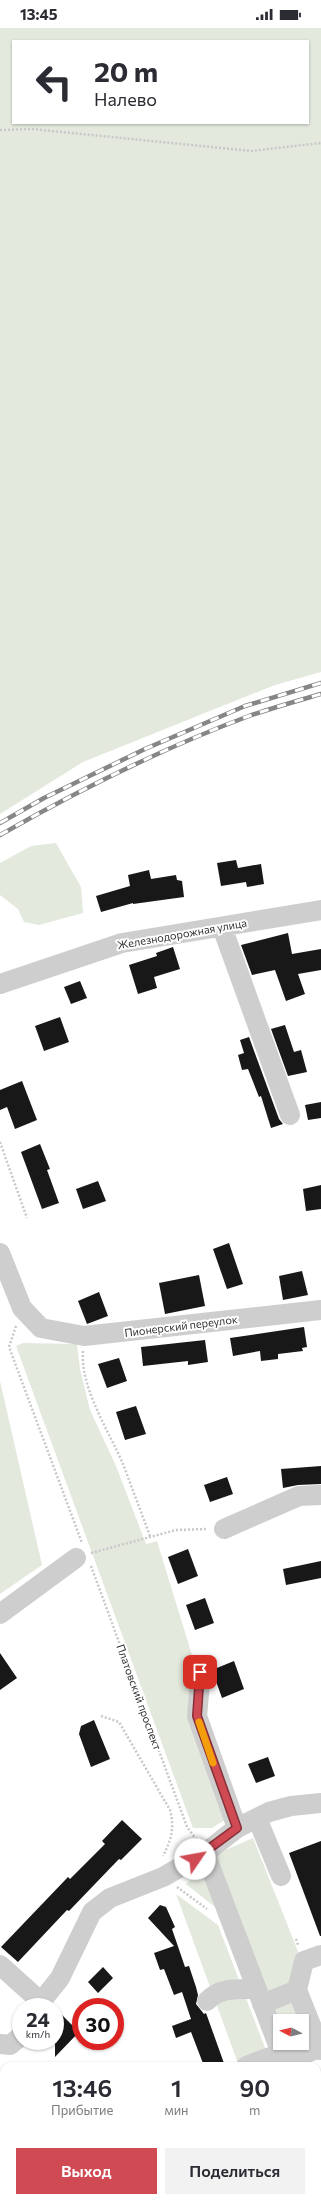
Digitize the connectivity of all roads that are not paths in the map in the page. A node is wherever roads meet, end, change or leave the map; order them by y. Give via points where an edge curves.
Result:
1 (321, 910) edge
2 (222, 927) junction
3 (0, 984) edge
4 (290, 1115) dead end
5 (0, 1253) edge
6 (321, 1310) edge
7 (321, 1495) edge
8 (224, 1529) road end
9 (83, 1563) road end
10 (0, 1614) edge
11 (200, 1672) dead end
12 (321, 1802) edge
13 (257, 1818) junction
14 (237, 1828) junction
15 (205, 1852) junction
16 (281, 1876) dead end
17 (321, 1955) edge
18 (0, 1965) edge
19 (297, 1990) junction
20 (260, 1996) junction
21 (33, 1998) edge
22 (44, 1998) edge
23 (207, 2001) dead end
24 (0, 2044) edge
25 (12, 2044) edge
26 (321, 2049) edge
27 (284, 2060) edge
28 (271, 2062) edge

1 - 2 street, Железнодорожная улица
2 - 3 street, Железнодорожная улица via 122,943
2 - 4 street
5 - 6 street, Пионерский переулок via 22,1308 41,1328 84,1336
7 - 8 street via 300,1496
9 - 10 street
11 - 14 street via 197,1716
12 - 13 street via 291,1806
13 - 14 street
13 - 16 street
14 - 15 street
15 - 20 street
15 - 22 street via 162,1868 110,1898 92,1912 60,1978
17 - 19 street via 304,1961
18 - 21 street
19 - 20 street
19 - 26 street
20 - 23 street via 232,1989 215,1992
20 - 27 street
24 - 25 street
26 - 27 street
27 - 28 street

